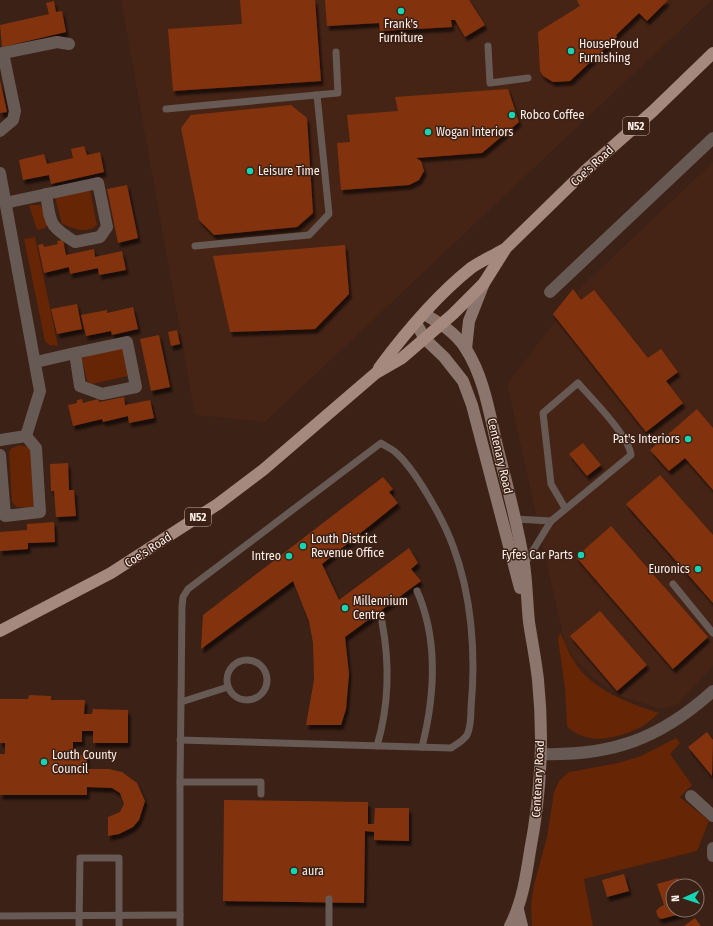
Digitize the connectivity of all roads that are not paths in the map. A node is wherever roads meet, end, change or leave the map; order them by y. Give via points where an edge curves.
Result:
1 (69, 44) dead end
2 (488, 46) dead end
3 (336, 52) dead end
4 (713, 53) edge
5 (528, 78) dead end
6 (317, 95) junction
7 (166, 109) dead end
8 (0, 131) edge
9 (713, 138) edge
10 (0, 173) edge
11 (46, 194) junction
12 (5, 202) junction
13 (6, 241) edge
14 (195, 246) dead end
15 (506, 248) junction
16 (484, 283) junction
17 (550, 292) dead end
18 (424, 314) junction
19 (416, 323) junction
20 (441, 324) junction
21 (425, 339) junction
22 (466, 349) junction
23 (75, 353) junction
24 (36, 362) junction
25 (376, 372) junction
26 (26, 436) junction
27 (0, 440) edge
28 (0, 455) edge
29 (565, 508) junction
30 (515, 519) junction
31 (551, 521) junction
32 (524, 566) junction
33 (674, 584) dead end
34 (417, 591) dead end
35 (382, 622) dead end
36 (529, 622) junction
37 (0, 631) edge
38 (713, 633) edge
39 (228, 686) junction
40 (713, 691) edge
41 (181, 702) junction
42 (180, 740) junction
43 (378, 746) junction
44 (422, 747) junction
45 (541, 754) junction
46 (180, 782) junction
47 (261, 794) dead end
48 (690, 796) dead end
49 (713, 816) edge
50 (713, 848) edge
51 (713, 856) edge
52 (329, 899) dead end
53 (518, 910) junction
54 (180, 914) junction
55 (80, 915) junction
56 (119, 915) junction
57 (0, 916) edge
58 (79, 926) edge
59 (118, 926) edge
60 (180, 926) edge
61 (329, 926) edge
62 (510, 926) edge
63 (522, 926) edge

1 - 8 street via 57,42 3,53 15,111 13,120
2 - 5 lane via 490,83
3 - 6 lane via 338,94
4 - 15 main road, Coe's Road / N52
6 - 7 lane
6 - 14 lane via 329,214 309,235
9 - 17 street
10 - 12 street
11 - 11 street via 98,183 106,227 100,237 74,242 57,230 51,222
11 - 12 street
12 - 13 street
13 - 24 street
15 - 16 main road, Coe's Road / N52
15 - 18 main road, Coe's Road / N52 via 472,268
16 - 20 main road, Coe's Road / N52
16 - 22 street via 469,321
18 - 19 main road, Coe's Road / N52
18 - 20 street, Centenary Road
19 - 21 street, Centenary Road
19 - 25 main road, Coe's Road / N52
20 - 21 main road, Coe's Road / N52
20 - 22 street, Centenary Road via 452,332
21 - 25 main road, Coe's Road / N52 via 402,358
21 - 36 street, Centenary Road via 444,357 463,381 472,405
22 - 30 street, Centenary Road via 488,404
23 - 23 street via 127,342 136,387 102,394 80,386
23 - 24 street
24 - 26 street via 40,392
25 - 37 main road, Coe's Road / N52 via 263,470 218,504 111,573
26 - 27 street
26 - 28 street via 36,448 40,512 5,516
29 - 29 lane via 631,455 630,447 612,422 578,383 543,413 551,484
29 - 31 lane
30 - 31 lane
30 - 32 street, Centenary Road
31 - 32 lane
32 - 36 street, Centenary Road
33 - 38 lane
34 - 44 lane via 427,620 433,663 432,702
35 - 43 lane via 386,641 388,686
36 - 45 street, Centenary Road via 538,680
39 - 39 lane via 227,676 237,662 257,662 265,671 267,685 256,698 242,700 234,696
39 - 41 lane
40 - 45 street via 667,726 637,740 599,752
41 - 42 lane
41 - 44 lane via 183,597 188,589 381,443 394,451 420,485 444,524 461,571 469,617 473,684 468,734 451,748
42 - 43 lane
42 - 46 lane
43 - 44 lane
45 - 53 street, Centenary Road via 537,815
46 - 47 lane via 261,782
46 - 54 lane
48 - 49 street
50 - 51 street
52 - 61 lane
53 - 62 street, Centenary Road
53 - 63 street, Centenary Road
54 - 56 lane
54 - 60 lane
55 - 56 lane
55 - 56 lane via 80,858 119,858
55 - 57 lane
55 - 58 lane
56 - 59 lane

